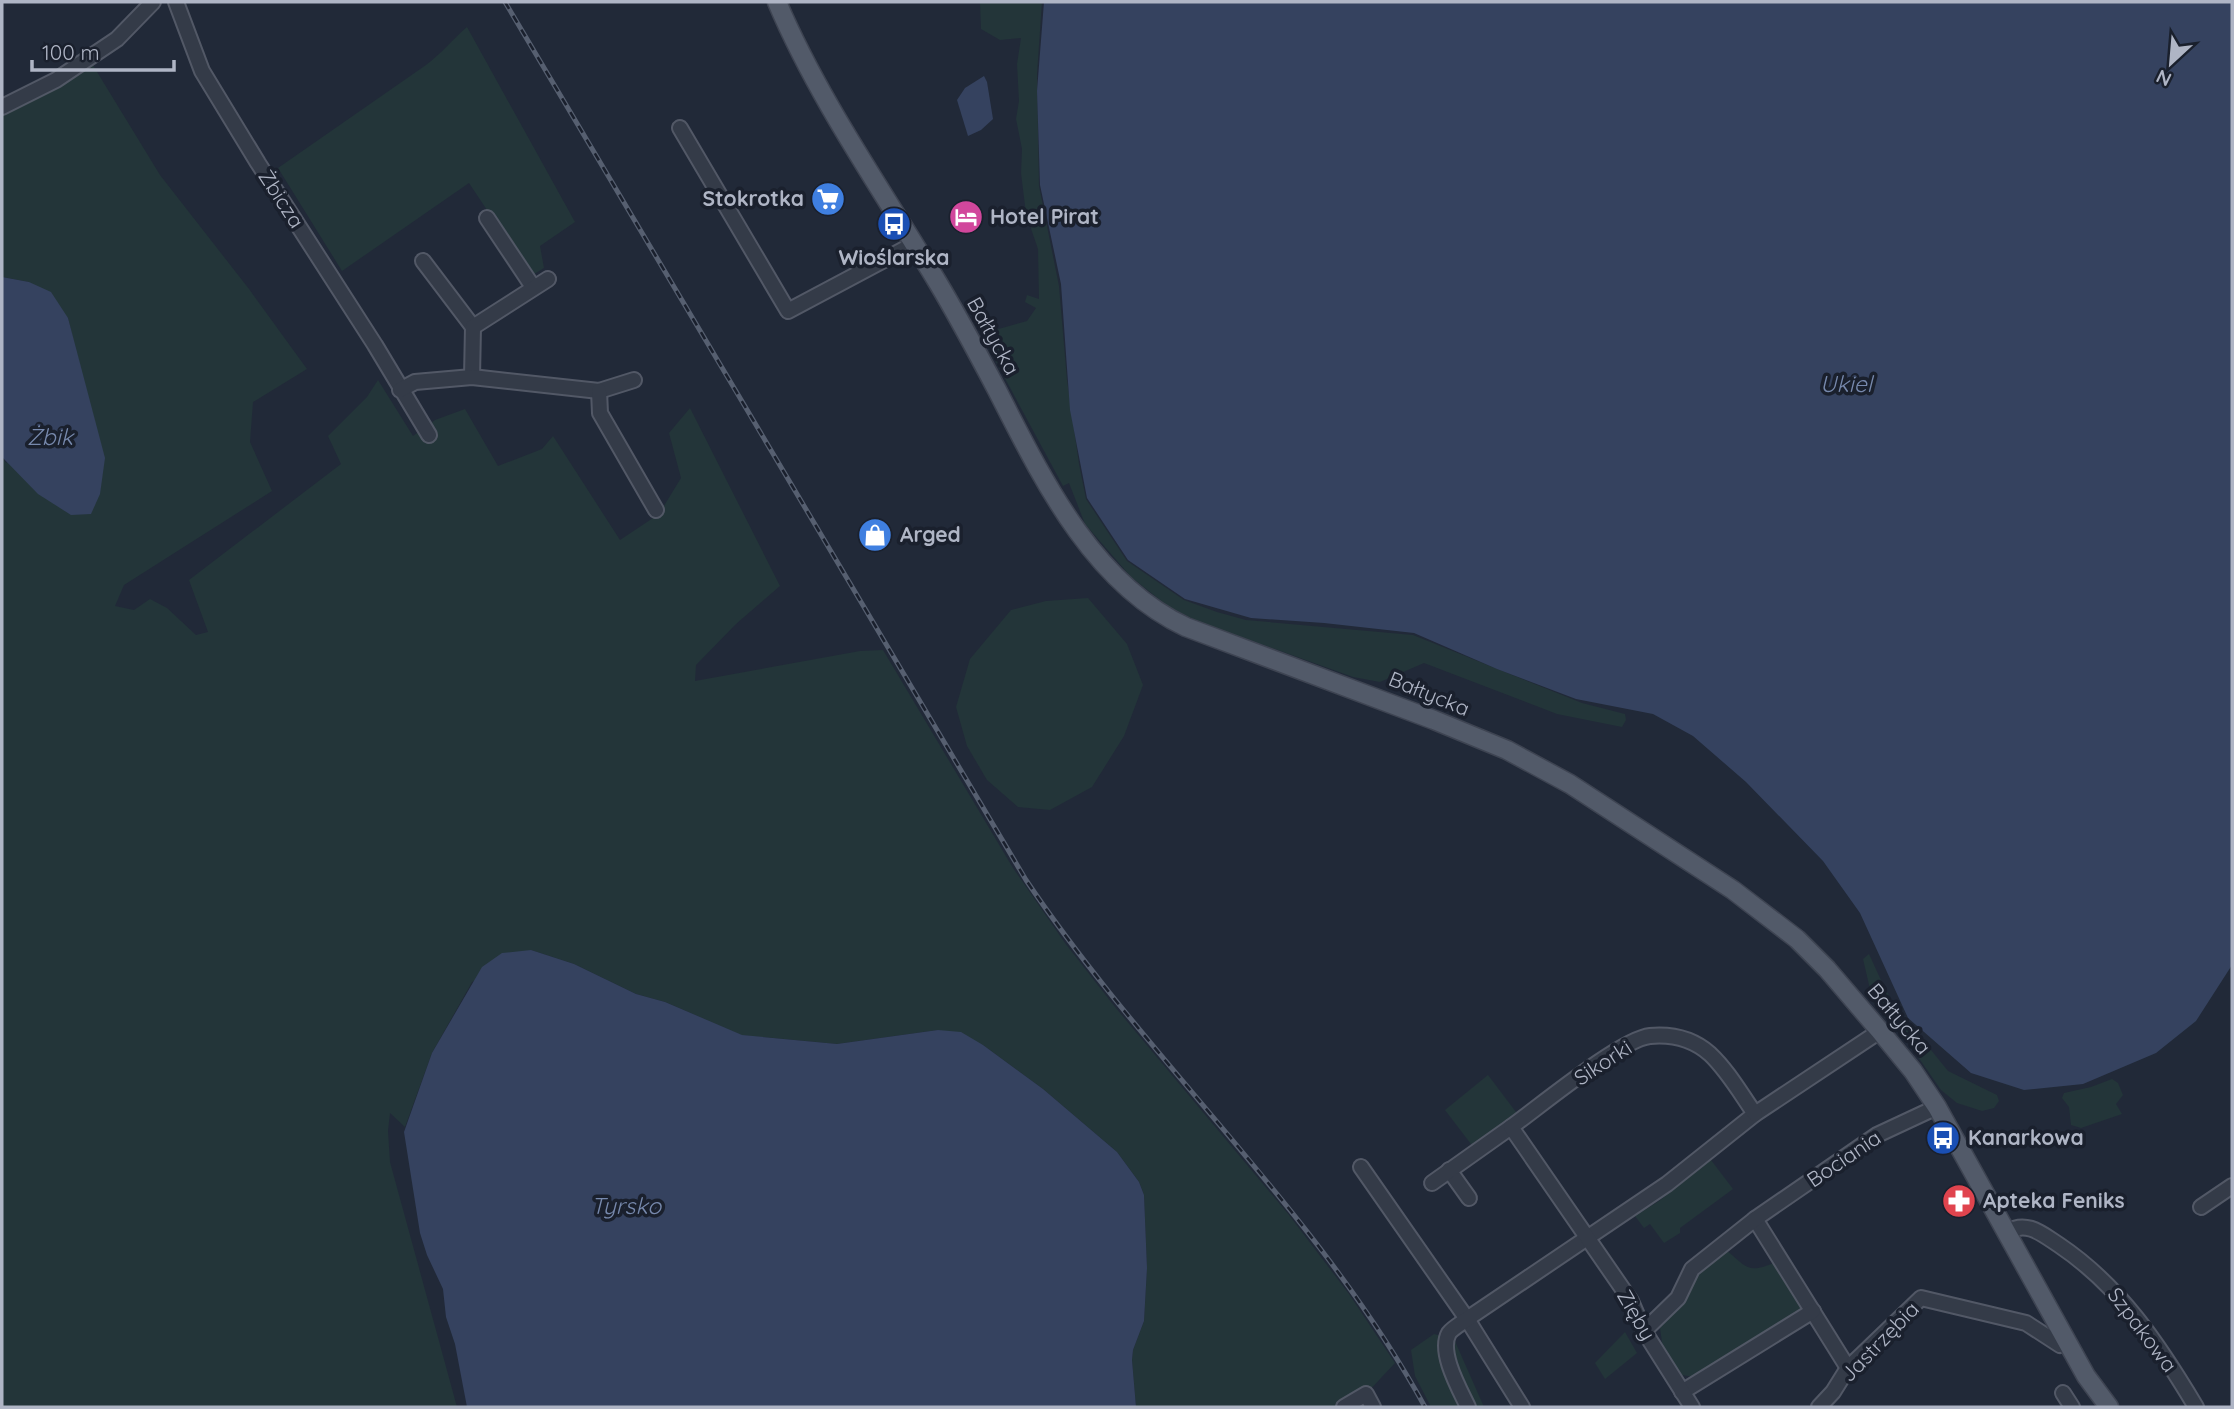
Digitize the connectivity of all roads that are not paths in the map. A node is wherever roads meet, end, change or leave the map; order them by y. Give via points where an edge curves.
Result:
1 (153, 2) edge
2 (176, 2) edge
3 (777, 2) edge
4 (2, 107) edge
5 (680, 128) dead end
6 (487, 218) dead end
7 (914, 244) junction
8 (423, 261) dead end
9 (548, 279) dead end
10 (533, 287) junction
11 (473, 327) junction
12 (472, 377) junction
13 (635, 380) dead end
14 (400, 390) junction
15 (599, 391) junction
16 (429, 435) dead end
17 (656, 510) dead end
18 (1880, 1031) junction
19 (1937, 1107) junction
20 (1755, 1114) junction
21 (1511, 1127) junction
22 (1361, 1167) dead end
23 (1449, 1170) junction
24 (1433, 1183) dead end
25 (2232, 1185) edge
26 (1469, 1198) dead end
27 (2201, 1208) dead end
28 (1755, 1219) junction
29 (2007, 1232) junction
30 (1586, 1239) junction
31 (1814, 1311) junction
32 (1467, 1319) junction
33 (1644, 1331) junction
34 (2066, 1341) junction
35 (1848, 1368) junction
36 (1682, 1392) junction
37 (2063, 1393) dead end
38 (1344, 1407) edge
39 (1373, 1407) edge
40 (1468, 1407) edge
41 (1522, 1407) edge
42 (1692, 1407) edge
43 (1819, 1407) edge
44 (2072, 1407) edge
45 (2109, 1407) edge
46 (2196, 1407) edge

1 - 4 street via 117,39 56,80
2 - 14 street, Żbicza via 202,71
3 - 7 main road, Bałtycka via 819,87
5 - 7 street via 788,311
6 - 10 street
7 - 18 main road, Bałtycka via 1055,499 1108,568 1142,601 1186,627 1396,705 1549,771 1782,926 1827,969
8 - 11 street
9 - 10 street
10 - 11 street
11 - 12 street
12 - 14 street via 415,382
12 - 15 street
13 - 15 street
14 - 16 street, Żbicza
15 - 17 street via 600,413
18 - 19 main road, Bałtycka
18 - 20 street
19 - 28 street, Bociania via 1877,1135
19 - 29 main road, Bałtycka
20 - 21 street, Sikorki via 1708,1052 1681,1037 1648,1036 1622,1047
20 - 30 street via 1667,1184
21 - 23 street, Sikorki
21 - 30 street
22 - 32 street
23 - 24 street, Sikorki
23 - 26 street
25 - 27 street
28 - 31 street
28 - 33 street, Bociania via 1692,1269 1678,1298
29 - 34 main road, Bałtycka
29 - 46 street, Szpakowa via 2021,1226 2034,1228 2096,1273 2155,1341
30 - 32 street
30 - 33 street, Zięby via 1631,1301
31 - 35 street
31 - 36 street
32 - 40 street via 1449,1333 1446,1348
32 - 41 street
33 - 36 street, Zięby
34 - 35 street, Jastrzębia via 2060,1345 2026,1323 1921,1298
34 - 45 main road, Bałtycka
35 - 43 street, Jastrzębia
36 - 42 street, Zięby
37 - 44 street
38 - 39 street via 1366,1394

